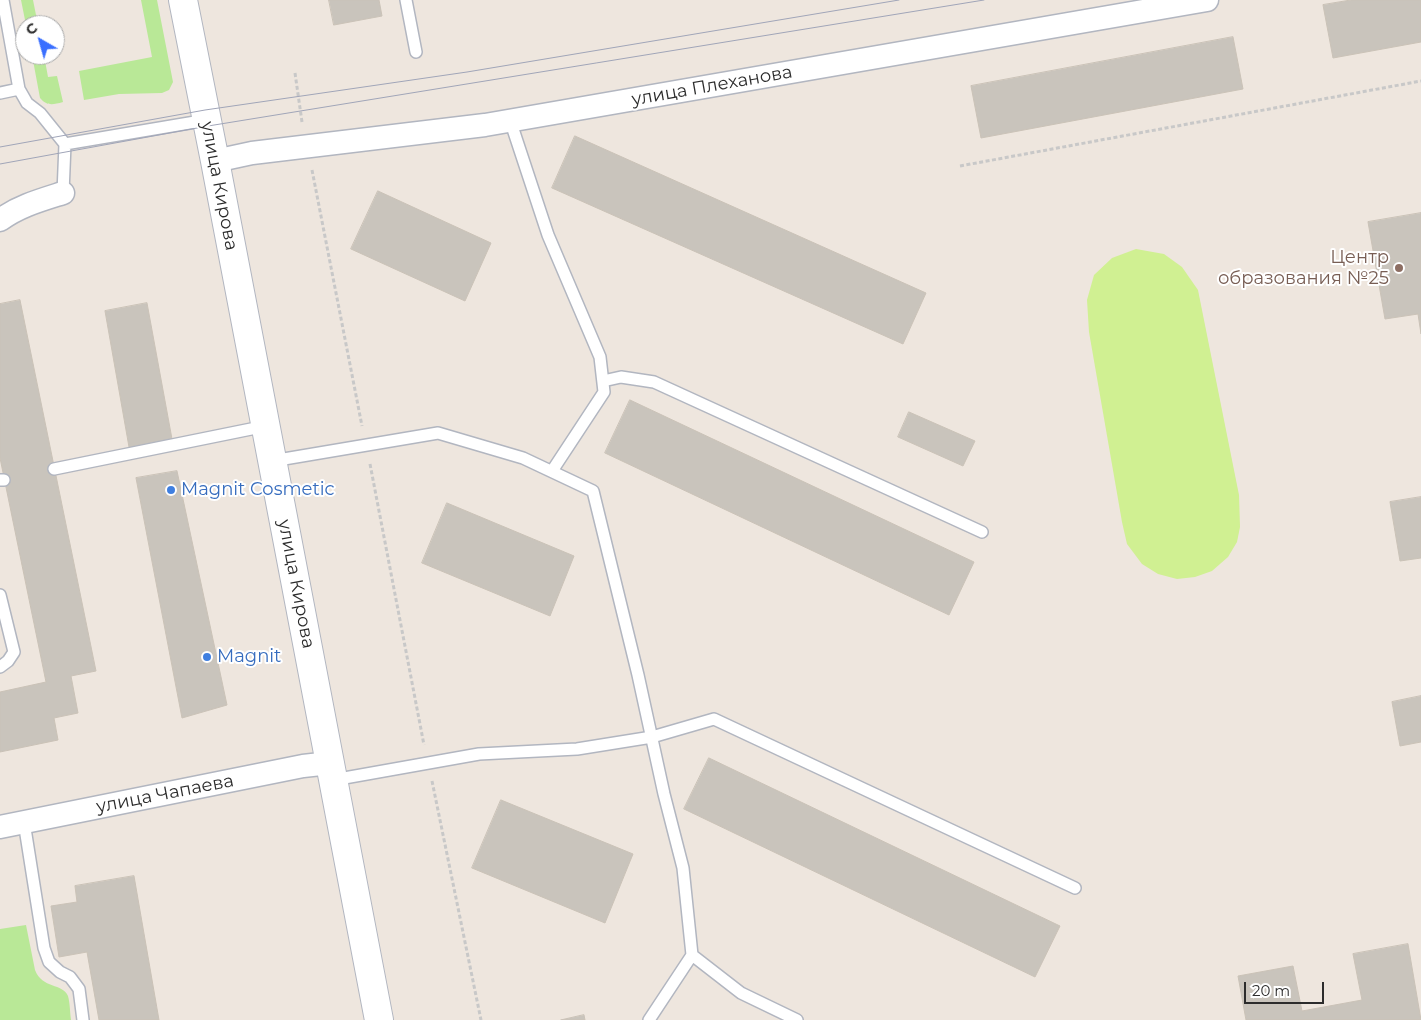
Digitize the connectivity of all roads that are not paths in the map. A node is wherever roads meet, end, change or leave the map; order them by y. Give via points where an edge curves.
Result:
1 (2, 0) edge
2 (183, 0) edge
3 (406, 0) edge
4 (1207, 0) edge
5 (416, 52) dead end
6 (19, 89) junction
7 (0, 93) edge
8 (207, 120) junction
9 (510, 120) junction
10 (65, 144) junction
11 (215, 161) junction
12 (63, 193) joint
13 (0, 220) edge
14 (603, 381) junction
15 (266, 426) junction
16 (272, 461) junction
17 (54, 469) dead end
18 (552, 471) junction
19 (982, 532) dead end
20 (0, 595) edge
21 (0, 667) edge
22 (652, 738) junction
23 (332, 771) junction
24 (24, 822) junction
25 (0, 826) edge
26 (1075, 888) dead end
27 (692, 955) junction
28 (83, 1020) edge
29 (379, 1020) edge
30 (649, 1020) edge
31 (797, 1020) edge

1 - 6 lane
2 - 8 main road, улица Кирова
3 - 5 lane
4 - 9 street, улица Плеханова
6 - 7 lane
6 - 10 lane via 27,103 40,113
8 - 10 lane
8 - 11 main road, улица Кирова
9 - 11 street, улица Плеханова via 252,153
9 - 14 lane via 548,235 600,357
10 - 12 lane
11 - 15 main road, улица Кирова
12 - 13 street via 33,202
14 - 18 lane via 604,392
14 - 19 lane via 621,377 654,382
15 - 16 main road, улица Кирова
15 - 17 lane
16 - 18 lane via 438,433 524,458
16 - 23 main road, улица Кирова
18 - 22 lane via 593,491
20 - 21 lane via 14,652
22 - 23 lane via 578,749 479,754 428,763
22 - 26 lane via 714,719
22 - 27 lane via 683,868
23 - 24 street, улица Чапаева via 303,766
23 - 29 main road, улица Кирова
24 - 25 street, улица Чапаева
24 - 28 lane via 44,948 49,962 70,977 79,989
27 - 30 lane
27 - 31 lane via 741,993

